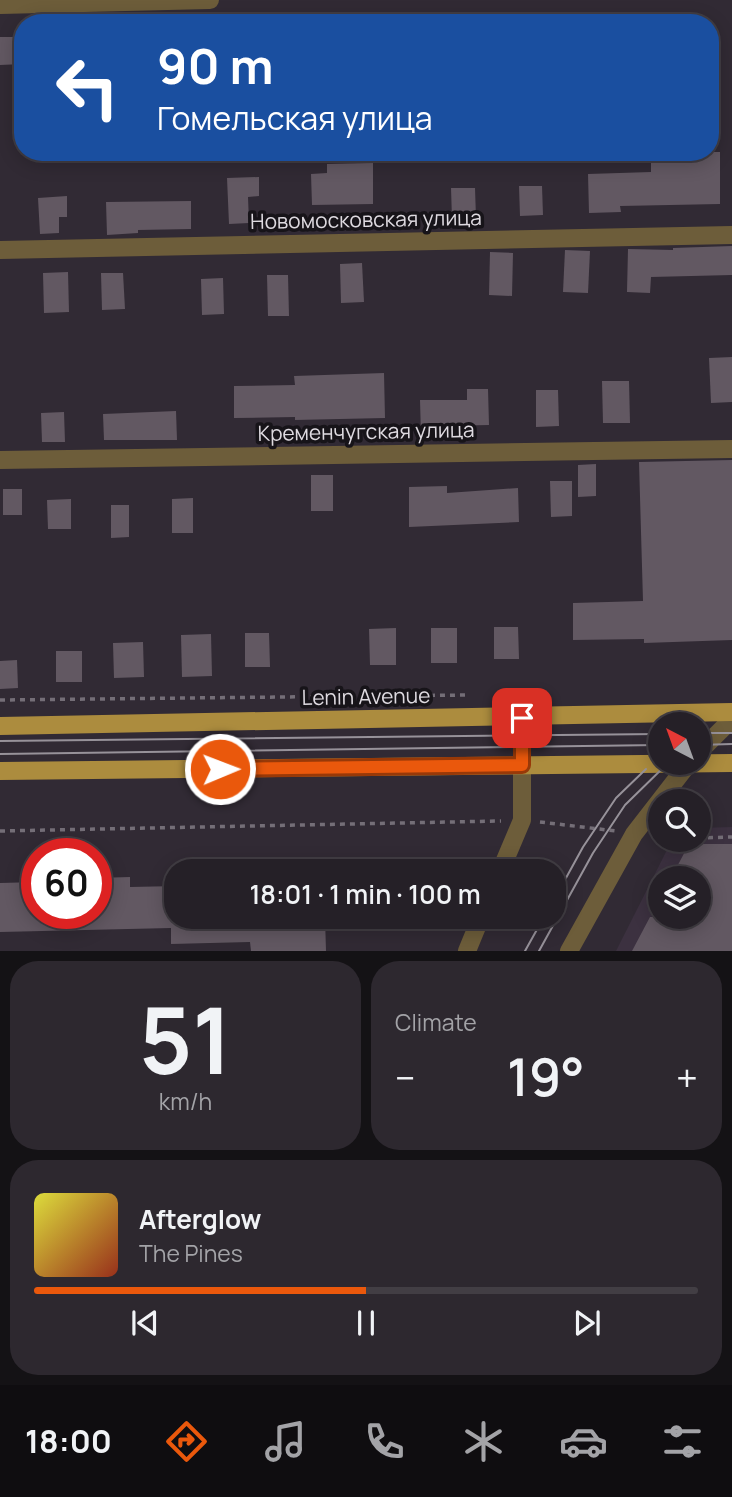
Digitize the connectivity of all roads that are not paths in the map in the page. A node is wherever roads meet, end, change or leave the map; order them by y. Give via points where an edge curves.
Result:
1 (210, 0) edge
2 (0, 5) edge
3 (732, 235) edge
4 (0, 250) edge
5 (732, 449) edge
6 (0, 460) edge
7 (732, 712) edge
8 (522, 718) junction
9 (732, 719) edge
10 (0, 726) edge
11 (711, 740) edge
12 (648, 761) edge
13 (711, 761) edge
14 (732, 763) edge
15 (522, 765) junction
16 (0, 771) edge
17 (679, 775) edge
18 (506, 859) edge
19 (476, 929) edge
20 (467, 951) edge
21 (569, 951) edge

1 - 2 street
3 - 4 street, Новомосковская улица
5 - 6 street, Кременчугская улица
7 - 8 main road, Lenin Avenue
8 - 10 main road, Lenin Avenue
8 - 15 street
9 - 11 street
12 - 15 main road
13 - 14 main road
15 - 16 main road
15 - 18 street via 522,820
17 - 21 street via 634,834
19 - 20 street

